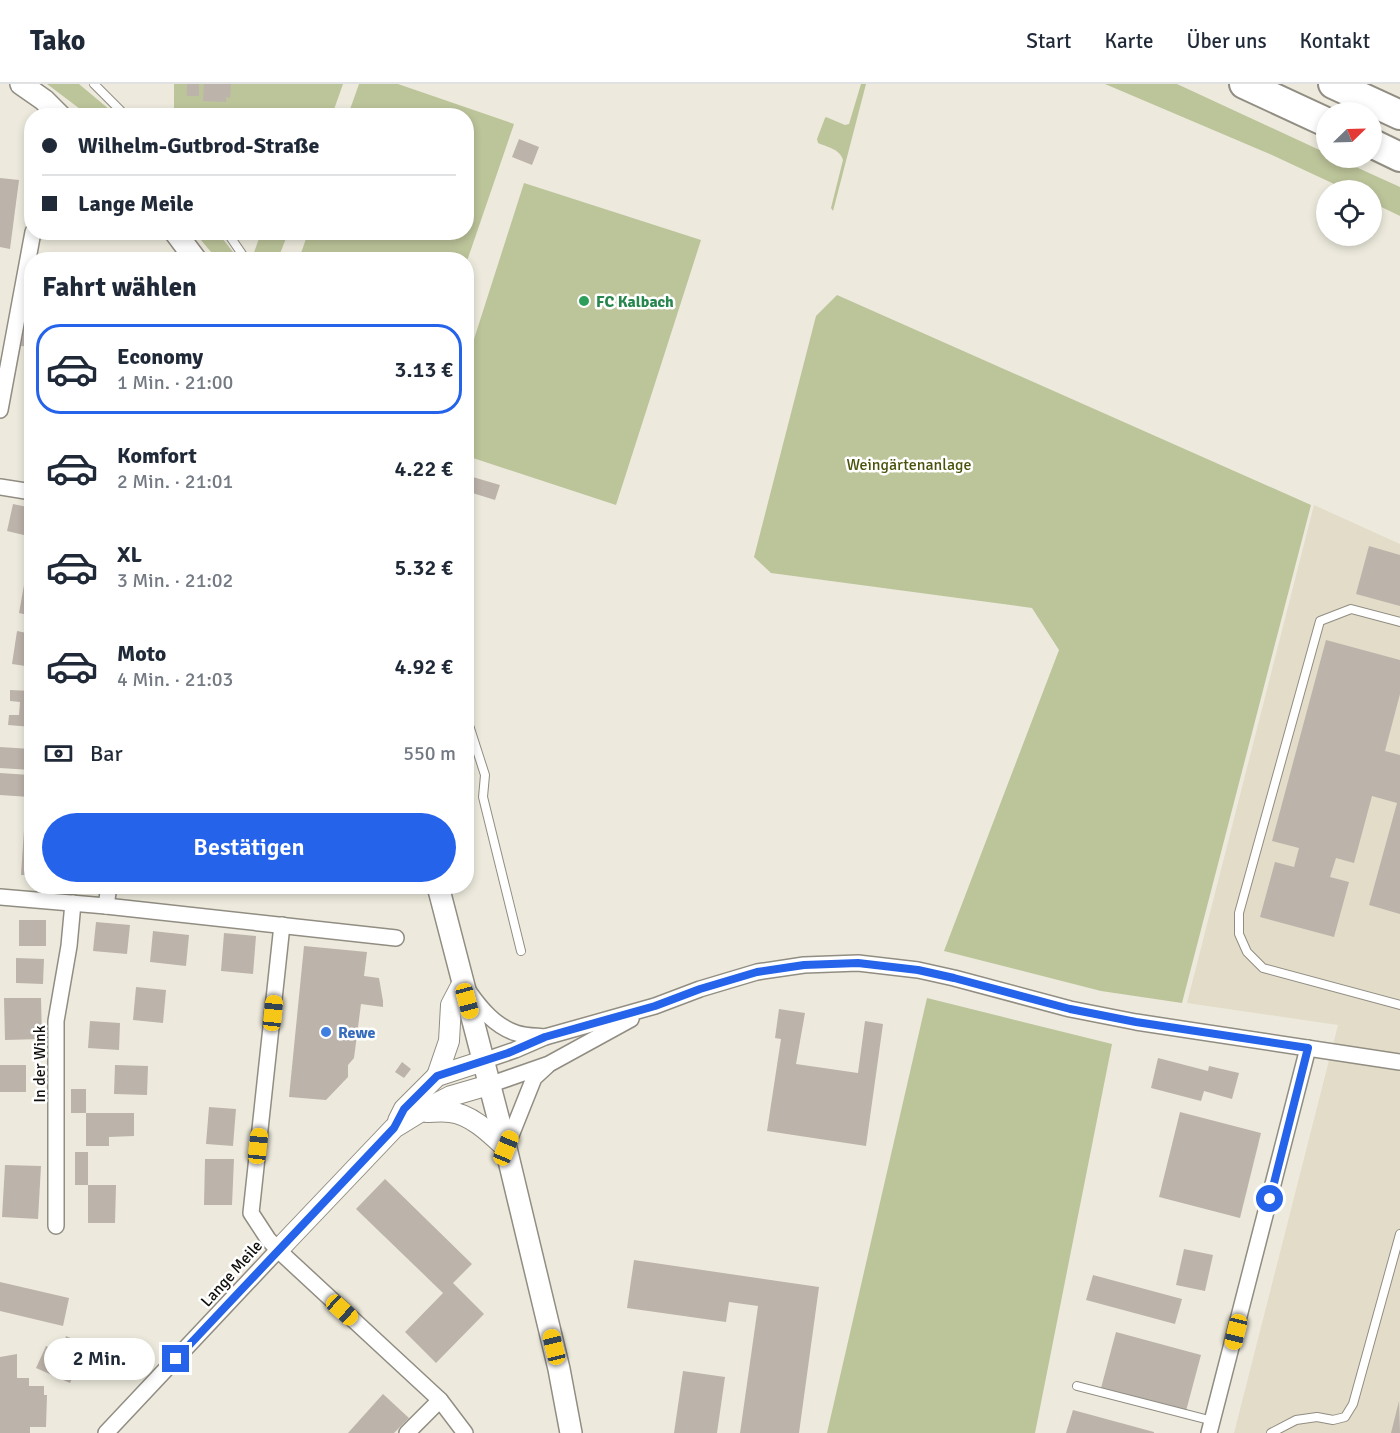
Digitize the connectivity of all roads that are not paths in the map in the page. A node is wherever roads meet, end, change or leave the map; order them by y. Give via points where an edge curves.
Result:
1 (21, 84) edge
2 (94, 84) edge
3 (1244, 84) edge
4 (1333, 84) edge
5 (52, 108) edge
6 (118, 108) edge
7 (1400, 115) edge
8 (1316, 117) edge
9 (1382, 149) edge
10 (1400, 157) edge
11 (24, 281) edge
12 (0, 410) edge
13 (0, 487) edge
14 (24, 491) edge
15 (1400, 622) edge
16 (474, 741) edge
17 (108, 894) edge
18 (440, 894) edge
19 (0, 897) edge
20 (73, 903) junction
21 (106, 906) junction
22 (282, 925) junction
23 (396, 938) dead end
24 (520, 951) dead end
25 (462, 984) junction
26 (1400, 1005) edge
27 (655, 1006) junction
28 (545, 1037) junction
29 (1308, 1048) junction
30 (483, 1061) junction
31 (1400, 1062) edge
32 (549, 1064) junction
33 (437, 1076) junction
34 (489, 1085) junction
35 (420, 1112) junction
36 (394, 1128) junction
37 (506, 1148) junction
38 (56, 1226) dead end
39 (1400, 1234) edge
40 (278, 1250) junction
41 (1077, 1386) dead end
42 (441, 1400) junction
43 (1212, 1430) edge
44 (106, 1433) edge
45 (407, 1433) edge
46 (465, 1433) edge
47 (571, 1433) edge
48 (1271, 1433) edge

1 - 5 main road
2 - 6 lane
3 - 8 highway
4 - 7 highway
9 - 10 highway
11 - 12 street
13 - 14 street
15 - 26 lane via 1351,609 1320,621 1239,914 1239,934 1247,952 1263,968
16 - 24 lane via 485,775 483,797
17 - 21 street
18 - 25 main road
19 - 20 street
20 - 21 street
20 - 38 street, In der Wink via 56,1021
21 - 22 street
22 - 23 street
22 - 40 street, Lange Meile via 251,1213
25 - 28 street via 497,1024 516,1033
25 - 30 main road
25 - 33 street via 451,1005 449,1041
27 - 28 street
27 - 29 street via 757,972 858,963 918,970 1136,1022
27 - 32 street
28 - 30 street
29 - 31 street
29 - 43 street
30 - 33 street
30 - 34 main road
32 - 34 street
32 - 37 street via 534,1078
33 - 36 street via 404,1109
34 - 35 street via 451,1096
34 - 37 main road
35 - 36 street
35 - 37 street via 452,1112 465,1117 483,1126
36 - 40 street
37 - 47 main road
39 - 48 lane via 1353,1404 1345,1417 1296,1420
40 - 42 street
40 - 44 street, Lange Meile
41 - 43 lane
42 - 45 street
42 - 46 street

